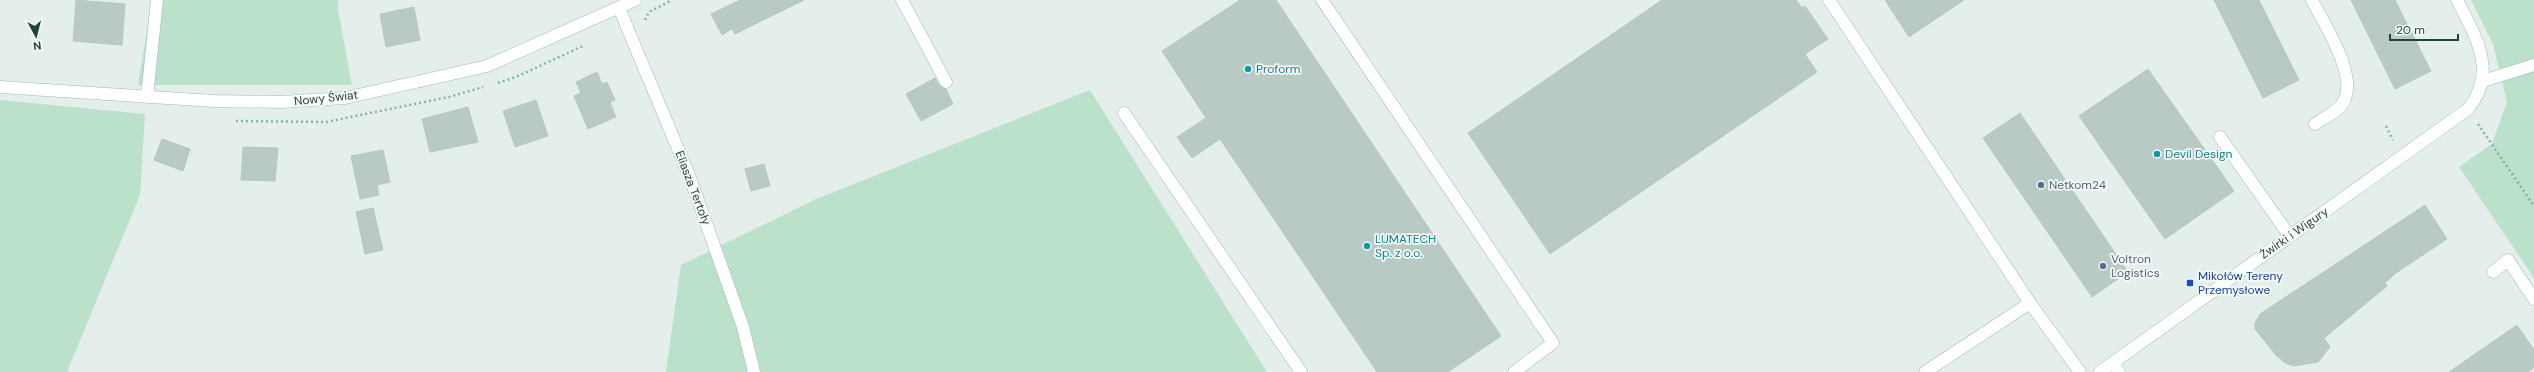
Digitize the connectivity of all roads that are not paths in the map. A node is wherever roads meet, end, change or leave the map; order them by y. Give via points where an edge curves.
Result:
1 (157, 0) edge
2 (635, 0) edge
3 (902, 0) edge
4 (1322, 0) edge
5 (1829, 0) edge
6 (2312, 0) edge
7 (2457, 0) edge
8 (619, 8) junction
9 (2534, 65) edge
10 (2483, 81) junction
11 (946, 82) dead end
12 (0, 88) edge
13 (147, 97) junction
14 (1124, 113) dead end
15 (2315, 124) dead end
16 (2220, 137) dead end
17 (2289, 235) junction
18 (2493, 272) dead end
19 (2534, 299) edge
20 (2030, 302) junction
21 (2116, 368) edge
22 (754, 372) edge
23 (1301, 372) edge
24 (1514, 372) edge
25 (1925, 372) edge
26 (2080, 372) edge
27 (2100, 372) edge

1 - 13 street
2 - 8 street, Nowy Świat
3 - 11 street
4 - 24 street via 1553,343
5 - 20 street
6 - 15 street via 2340,56 2348,81 2345,100
7 - 10 street via 2481,55 2484,66
8 - 13 street, Nowy Świat via 487,66 346,98 281,102
8 - 22 street, Eliasza Tertoły via 689,175 743,327
9 - 10 street
10 - 17 street, Żwirki i Wigury via 2478,97 2468,109
12 - 13 street, Nowy Świat
14 - 23 street
16 - 17 street
17 - 21 street, Żwirki i Wigury
18 - 19 street via 2508,260
20 - 25 street
20 - 26 street
21 - 27 street, Żwirki i Wigury

